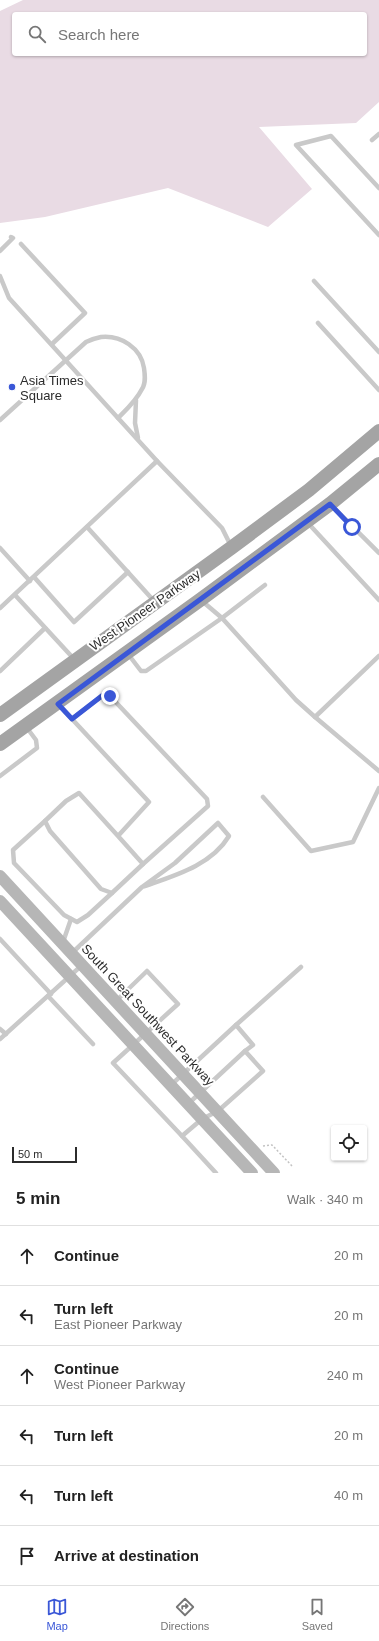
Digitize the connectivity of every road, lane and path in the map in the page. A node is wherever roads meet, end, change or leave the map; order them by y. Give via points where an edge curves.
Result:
1 (379, 134) edge
2 (372, 140) dead end
3 (379, 188) edge
4 (379, 235) edge
5 (11, 237) dead end
6 (21, 244) dead end
7 (0, 251) edge
8 (0, 276) edge
9 (314, 281) dead end
10 (318, 323) dead end
11 (52, 344) junction
12 (379, 352) edge
13 (66, 360) junction
14 (379, 390) edge
15 (136, 398) junction
16 (118, 418) junction
17 (0, 420) edge
18 (379, 431) edge
19 (138, 440) junction
20 (157, 461) junction
21 (379, 464) edge
22 (330, 504) junction
23 (306, 521) junction
24 (87, 527) junction
25 (0, 548) edge
26 (231, 548) junction
27 (379, 553) edge
28 (128, 572) junction
29 (34, 577) junction
30 (30, 581) junction
31 (187, 581) junction
32 (265, 585) dead end
33 (15, 595) junction
34 (200, 600) junction
35 (379, 600) edge
36 (156, 602) junction
37 (0, 608) edge
38 (222, 618) junction
39 (45, 628) junction
40 (127, 653) junction
41 (379, 656) edge
42 (75, 660) junction
43 (0, 671) edge
44 (58, 704) junction
45 (0, 715) edge
46 (315, 717) junction
47 (72, 719) junction
48 (26, 726) junction
49 (0, 744) edge
50 (379, 771) edge
51 (0, 776) edge
52 (379, 788) edge
53 (264, 797) dead end
54 (45, 821) junction
55 (118, 836) junction
56 (144, 864) junction
57 (0, 876) edge
58 (142, 887) junction
59 (112, 893) junction
60 (0, 901) edge
61 (71, 919) junction
62 (0, 938) edge
63 (62, 943) junction
64 (72, 953) junction
65 (82, 965) junction
66 (301, 967) dead end
67 (70, 976) junction
68 (49, 995) junction
69 (116, 1001) junction
70 (236, 1025) junction
71 (0, 1029) edge
72 (146, 1033) junction
73 (6, 1034) junction
74 (0, 1040) edge
75 (93, 1044) dead end
76 (134, 1045) junction
77 (245, 1052) junction
78 (183, 1074) junction
79 (171, 1085) junction
80 (200, 1092) junction
81 (188, 1104) junction
82 (218, 1111) junction
83 (202, 1118) junction
84 (182, 1136) junction
85 (258, 1143) dead end
86 (293, 1166) dead end
87 (216, 1173) edge
88 (252, 1173) edge
89 (274, 1173) edge

1 - 2 lane
3 - 4 lane via 331,136 296,145
5 - 7 lane via 13,238
6 - 11 lane via 85,313
8 - 11 lane via 9,298
9 - 12 lane
10 - 14 lane
11 - 13 lane
13 - 15 lane via 86,342 100,337 111,337 127,342 137,351 143,363 143,388
13 - 16 lane
13 - 17 lane
15 - 16 lane
15 - 19 lane via 135,423
16 - 19 lane
18 - 26 main road, West Pioneer Parkway via 290,504
19 - 20 lane
20 - 24 lane
20 - 26 lane via 222,528
21 - 22 main road, West Pioneer Parkway
22 - 23 main road, West Pioneer Parkway
22 - 27 lane
23 - 34 main road, West Pioneer Parkway
23 - 35 lane
24 - 28 lane
24 - 29 lane
25 - 30 lane
26 - 31 main road, West Pioneer Parkway
28 - 29 lane via 74,622
28 - 36 lane
29 - 30 lane
30 - 33 lane
31 - 34 main road
31 - 36 main road, West Pioneer Parkway
32 - 38 lane
33 - 37 lane
33 - 39 lane
34 - 38 lane
34 - 40 main road, West Pioneer Parkway
36 - 42 main road, West Pioneer Parkway
38 - 40 lane via 146,671 141,671
38 - 46 lane via 306,711
39 - 42 lane
39 - 43 lane
40 - 44 main road, West Pioneer Parkway
41 - 46 lane
42 - 45 main road, West Pioneer Parkway
44 - 47 lane
44 - 48 main road, West Pioneer Parkway
46 - 50 lane
47 - 55 lane via 149,802
47 - 56 lane via 103,695 110,696 207,799 208,806
48 - 49 main road, West Pioneer Parkway
48 - 51 lane via 36,740 36,748
52 - 53 lane via 353,842 311,851
54 - 55 lane via 66,801 79,793
54 - 59 lane via 50,831 101,889
54 - 61 lane via 13,850 14,863 64,915
55 - 56 lane
56 - 59 lane
57 - 63 main road, South Great Southwest Parkway
58 - 58 lane via 202,864 229,836 218,823 175,863
58 - 64 lane
59 - 61 lane via 77,922
60 - 67 main road
61 - 63 lane
62 - 68 lane
63 - 64 main road, South Great Southwest Parkway
64 - 65 main road, South Great Southwest Parkway
65 - 67 lane
65 - 69 main road, South Great Southwest Parkway
66 - 70 lane
67 - 68 lane
67 - 76 main road
68 - 73 lane
68 - 75 lane
69 - 72 main road, South Great Southwest Parkway
69 - 72 lane via 148,972 178,1004
70 - 77 lane via 253,1045
70 - 78 lane
71 - 73 lane
72 - 76 lane
72 - 78 main road, South Great Southwest Parkway
73 - 74 lane
76 - 79 main road
76 - 84 lane via 113,1063
77 - 80 lane
77 - 82 lane via 263,1071
78 - 79 lane
78 - 80 main road, South Great Southwest Parkway
79 - 81 main road
80 - 81 lane
80 - 82 main road, South Great Southwest Parkway
81 - 83 main road
82 - 83 lane
82 - 89 main road, South Great Southwest Parkway
83 - 84 lane
83 - 88 main road
84 - 87 lane
85 - 86 path via 262,1146 272,1146

